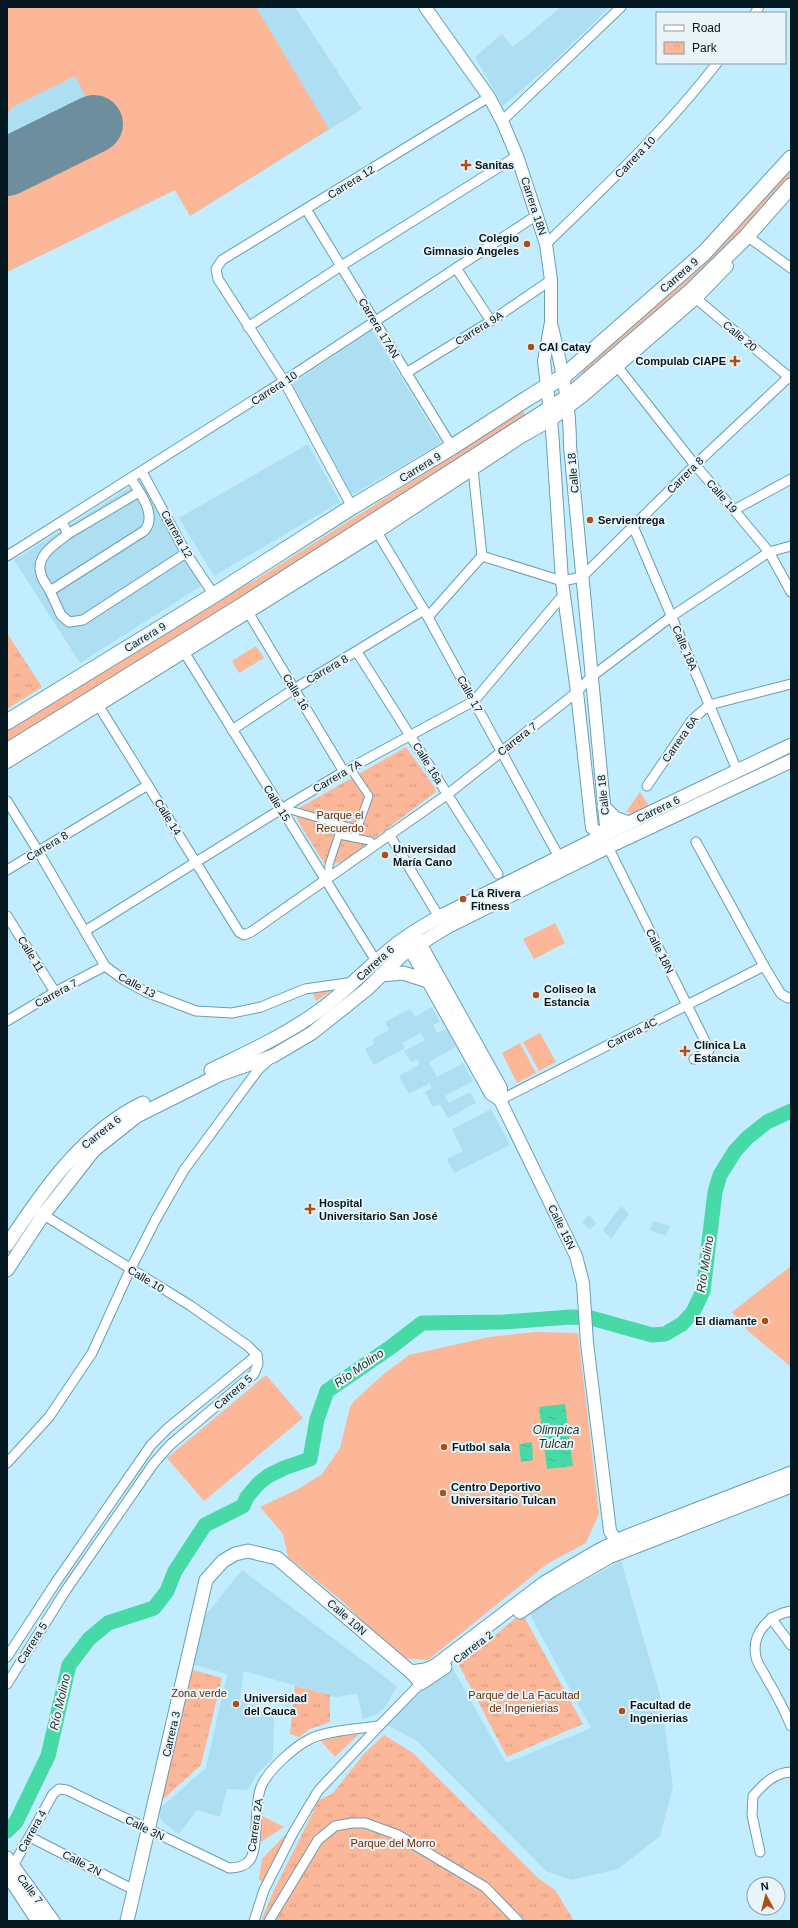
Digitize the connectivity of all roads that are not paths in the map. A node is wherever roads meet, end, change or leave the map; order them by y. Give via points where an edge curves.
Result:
1 (425, 7) edge
2 (621, 7) edge
3 (716, 64) edge
4 (489, 97) junction
5 (502, 122) junction
6 (517, 156) junction
7 (791, 158) edge
8 (791, 186) edge
9 (791, 195) edge
10 (306, 209) junction
11 (537, 215) junction
12 (750, 238) junction
13 (546, 244) junction
14 (341, 266) junction
15 (456, 268) junction
16 (791, 268) edge
17 (552, 280) junction
18 (693, 295) junction
19 (491, 321) junction
20 (375, 322) junction
21 (551, 322) junction
22 (248, 328) junction
23 (544, 361) joint
24 (617, 366) junction
25 (406, 373) junction
26 (564, 376) junction
27 (790, 377) edge
28 (284, 381) junction
29 (546, 388) junction
30 (569, 402) junction
31 (550, 415) junction
32 (521, 437) junction
33 (450, 445) junction
34 (552, 452) junction
35 (695, 465) junction
36 (473, 469) junction
37 (142, 472) junction
38 (131, 479) junction
39 (791, 479) edge
40 (139, 492) junction
41 (351, 505) junction
42 (734, 510) junction
43 (62, 522) junction
44 (634, 526) junction
45 (377, 532) junction
46 (68, 534) junction
47 (791, 546) edge
48 (769, 552) junction
49 (186, 553) junction
50 (7, 556) edge
51 (482, 556) junction
52 (582, 577) junction
53 (562, 581) junction
54 (50, 591) junction
55 (212, 592) junction
56 (791, 592) edge
57 (564, 594) junction
58 (248, 612) junction
59 (426, 614) junction
60 (672, 616) junction
61 (181, 648) junction
62 (357, 652) junction
63 (134, 672) junction
64 (591, 677) junction
65 (791, 684) edge
66 (294, 689) junction
67 (122, 690) junction
68 (577, 692) junction
69 (96, 701) junction
70 (474, 702) junction
71 (709, 705) junction
72 (7, 722) edge
73 (232, 730) junction
74 (411, 736) junction
75 (791, 745) edge
76 (7, 751) edge
77 (502, 751) junction
78 (791, 761) edge
79 (7, 762) edge
80 (347, 770) junction
81 (737, 770) junction
82 (148, 785) junction
83 (648, 786) dead end
84 (448, 794) junction
85 (7, 801) edge
86 (604, 807) junction
87 (282, 808) junction
88 (629, 823) junction
89 (342, 825) junction
90 (358, 829) junction
91 (389, 834) junction
92 (339, 835) junction
93 (354, 838) junction
94 (606, 841) junction
95 (696, 842) dead end
96 (374, 844) junction
97 (38, 851) junction
98 (559, 857) junction
99 (196, 862) junction
100 (7, 870) edge
101 (498, 874) dead end
102 (327, 879) junction
103 (7, 916) edge
104 (439, 917) junction
105 (84, 931) junction
106 (244, 935) joint
107 (412, 941) junction
108 (376, 961) junction
109 (106, 966) junction
110 (764, 966) junction
111 (382, 975) junction
112 (355, 981) junction
113 (428, 981) junction
114 (55, 992) junction
115 (791, 997) edge
116 (688, 1006) junction
117 (7, 1021) edge
118 (273, 1056) junction
119 (694, 1059) dead end
120 (500, 1100) junction
121 (32, 1208) junction
122 (43, 1215) junction
123 (7, 1245) edge
124 (7, 1270) edge
125 (130, 1270) junction
126 (257, 1354) junction
127 (7, 1463) edge
128 (791, 1473) edge
129 (791, 1486) edge
130 (620, 1546) junction
131 (277, 1558) joint
132 (791, 1611) edge
133 (771, 1618) junction
134 (19, 1640) junction
135 (791, 1645) edge
136 (30, 1646) junction
137 (7, 1657) edge
138 (416, 1676) junction
139 (7, 1684) edge
140 (379, 1726) junction
141 (791, 1726) edge
142 (791, 1772) edge
143 (59, 1789) joint
144 (149, 1830) junction
145 (30, 1837) junction
146 (760, 1852) dead end
147 (8, 1868) edge
148 (229, 1868) joint
149 (134, 1890) junction
150 (38, 1921) edge
151 (53, 1921) edge
152 (127, 1921) edge
153 (254, 1921) edge
154 (269, 1921) edge
155 (518, 1921) edge

1 - 4 street, Carrera 18N
2 - 5 street
3 - 13 street, Carrera 10 via 661,131
4 - 5 street, Carrera 18N
4 - 10 street, Carrera 12
5 - 6 street, Carrera 18N
6 - 11 street, Carrera 18N
6 - 14 street
7 - 26 main road, Carrera 9 via 704,253
8 - 12 main road, Carrera 9
9 - 12 street
10 - 14 street, Carrera 17AN
10 - 22 street, Carrera 12 via 222,260 216,269 218,278
11 - 13 street, Carrera 18N
11 - 15 street, Carrera 10
12 - 16 street
12 - 18 main road, Carrera 9
13 - 17 street, Carrera 18N
14 - 20 street, Carrera 17AN
14 - 22 street
15 - 19 street
15 - 20 street, Carrera 10
17 - 19 street, Carrera 9A
17 - 21 street, Carrera 18N
18 - 24 street
18 - 27 street, Calle 20
18 - 30 main road, Carrera 9
19 - 25 street, Carrera 9A
20 - 25 street, Carrera 17AN
20 - 28 street, Carrera 10
21 - 23 street, Carrera 18N
21 - 26 street, Calle 18
22 - 28 street
23 - 29 street, Calle 18
24 - 30 street
24 - 35 street, Calle 19
25 - 33 street, Carrera 17AN
26 - 29 main road, Carrera 9
26 - 30 street, Calle 18
27 - 35 street, Carrera 8
28 - 37 street, Carrera 10
28 - 41 street
29 - 31 street, Calle 18
29 - 33 main road, Carrera 9
30 - 31 main road, Carrera 9
30 - 52 street, Calle 18 via 570,446
31 - 32 street
31 - 34 street, Calle 18
31 - 61 main road, Carrera 9
32 - 34 street via 537,436 549,445
32 - 36 street
33 - 41 main road, Carrera 9
34 - 53 street, Calle 18
35 - 42 street, Calle 19
35 - 44 street, Carrera 8
36 - 45 street
36 - 51 street
37 - 38 street, Carrera 10
37 - 49 street, Carrera 12
38 - 40 street
38 - 43 street, Carrera 10
39 - 42 street
40 - 46 street
40 - 54 street via 147,507 149,518 144,531
41 - 55 main road, Carrera 9
42 - 48 street, Calle 19
43 - 46 street
43 - 50 street, Carrera 10
44 - 52 street, Carrera 8
44 - 60 street, Calle 18A
45 - 58 street
45 - 59 street, Calle 17
46 - 54 street via 43,555 39,567
47 - 48 street, Carrera 7
48 - 56 street, Calle 19
48 - 60 street, Carrera 7
49 - 54 street via 84,620 70,622 61,615
49 - 55 street, Carrera 12
51 - 53 street
51 - 59 street, Carrera 8
52 - 53 street
52 - 64 street, Calle 18
53 - 57 street, Calle 18
55 - 72 main road, Carrera 9
57 - 68 street, Calle 18
57 - 70 street, Carrera 7A
58 - 61 street
58 - 66 street, Calle 16
59 - 62 street, Carrera 8
59 - 70 street, Calle 17
60 - 64 street, Carrera 7
60 - 71 street, Calle 18A
61 - 63 main road, Carrera 9
61 - 67 street
61 - 73 street, Calle 15
62 - 66 street, Carrera 8
62 - 74 street, Calle 16a
63 - 67 main road
63 - 69 main road, Carrera 9
64 - 68 street, Carrera 7
64 - 86 street, Calle 18
65 - 71 street, Carrera 6A
66 - 73 street, Carrera 8
66 - 80 street, Calle 16
67 - 69 street
68 - 77 street, Carrera 7
68 - 94 street, Calle 18 via 592,828
69 - 76 main road, Carrera 9
69 - 79 street
69 - 82 street, Calle 14
70 - 74 street, Carrera 7A
70 - 77 street, Calle 17
71 - 81 street, Calle 18A
71 - 83 street, Carrera 6A via 692,720
73 - 87 street, Calle 15
74 - 80 street, Carrera 7A
74 - 84 street, Calle 16a
75 - 81 main road, Carrera 6
77 - 84 street, Carrera 7
77 - 98 street, Calle 17
78 - 94 main road, Carrera 6
80 - 87 street, Carrera 7A
80 - 90 street via 369,796
81 - 88 main road, Carrera 6
82 - 97 street, Carrera 8
82 - 99 street, Calle 14
84 - 91 street, Carrera 7
84 - 101 street, Calle 16a
85 - 97 street, Calle 13
86 - 88 main road via 615,818
86 - 94 street, Calle 18
87 - 89 street
87 - 99 street, Carrera 7A
87 - 102 street, Calle 15
88 - 94 main road, Carrera 6
89 - 90 street
89 - 92 street
90 - 93 street
91 - 96 street, Carrera 7
91 - 104 street
92 - 93 street
92 - 102 street
93 - 96 street
94 - 98 main road, Carrera 6
94 - 107 main road, Carrera 6 via 447,927
94 - 116 street, Calle 18N
95 - 110 street
96 - 102 street, Carrera 7
97 - 100 street, Carrera 8
97 - 105 street, Calle 13
98 - 104 main road, Carrera 6
99 - 105 street, Carrera 7A
99 - 106 street, Calle 14 via 239,932
102 - 106 street, Carrera 7
102 - 108 street, Calle 15
103 - 114 street, Calle 11
104 - 107 main road, Carrera 6
105 - 109 street, Calle 13
107 - 108 main road, Carrera 6
107 - 111 main road, Carrera 6
107 - 113 street
107 - 120 street, Calle 15N via 502,1088
108 - 112 main road, Carrera 6
109 - 112 street, Calle 13 via 146,992 196,1011 232,1013 262,1008 305,990
109 - 114 street, Carrera 7
110 - 115 street via 781,994
110 - 116 street, Carrera 4C
111 - 113 main road via 403,973
111 - 118 main road, Carrera 6 via 312,1033
112 - 121 main road, Carrera 6 via 320,1010 280,1036 135,1107 111,1122 78,1150
113 - 120 street via 491,1094
114 - 117 street, Carrera 7
116 - 119 street, Calle 18N via 709,1050
116 - 120 street, Carrera 4C
118 - 122 main road, Carrera 6 via 221,1074 137,1116 94,1150
118 - 125 street, Carrera 6 via 258,1070 184,1170
120 - 130 street, Calle 15N via 576,1256 583,1283 587,1343 610,1531
121 - 122 street, Calle 10
121 - 123 main road, Carrera 6
122 - 124 main road, Carrera 6
122 - 125 street, Calle 10
125 - 126 street, Calle 10 via 191,1306
125 - 127 street, Carrera 6 via 92,1352 49,1417
126 - 134 street, Carrera 5 via 151,1445
126 - 136 street, Carrera 5 via 258,1364 254,1374 170,1445 154,1463
128 - 130 main road, Carrera 2
129 - 130 main road, Carrera 2
130 - 138 main road, Carrera 2 via 544,1583 435,1666
131 - 138 main road, Calle 10N
131 - 144 main road, Carrera 3 via 248,1551 235,1554 224,1561 206,1580
132 - 133 street
133 - 135 street
133 - 141 street via 762,1628 756,1641 756,1658 783,1706
134 - 136 street
134 - 137 street, Carrera 5
136 - 139 street, Carrera 5
138 - 140 street, Carrera 2
140 - 148 street, Carrera 2A via 311,1738 290,1753 266,1777 261,1788 257,1802 254,1850 249,1861 240,1867
140 - 153 street, Carrera 2 via 318,1791 264,1890
142 - 146 street via 768,1780 752,1796 752,1815
143 - 144 street, Calle 3N via 67,1790
143 - 145 street, Carrera 4 via 53,1794
144 - 148 street, Calle 3N
144 - 149 main road, Carrera 3
145 - 147 street, Carrera 4
145 - 149 street, Calle 2N
147 - 150 main road, Calle 7
147 - 151 main road, Calle 7
149 - 152 main road, Carrera 3
154 - 155 street via 318,1840 335,1826 365,1823 398,1835 485,1887

